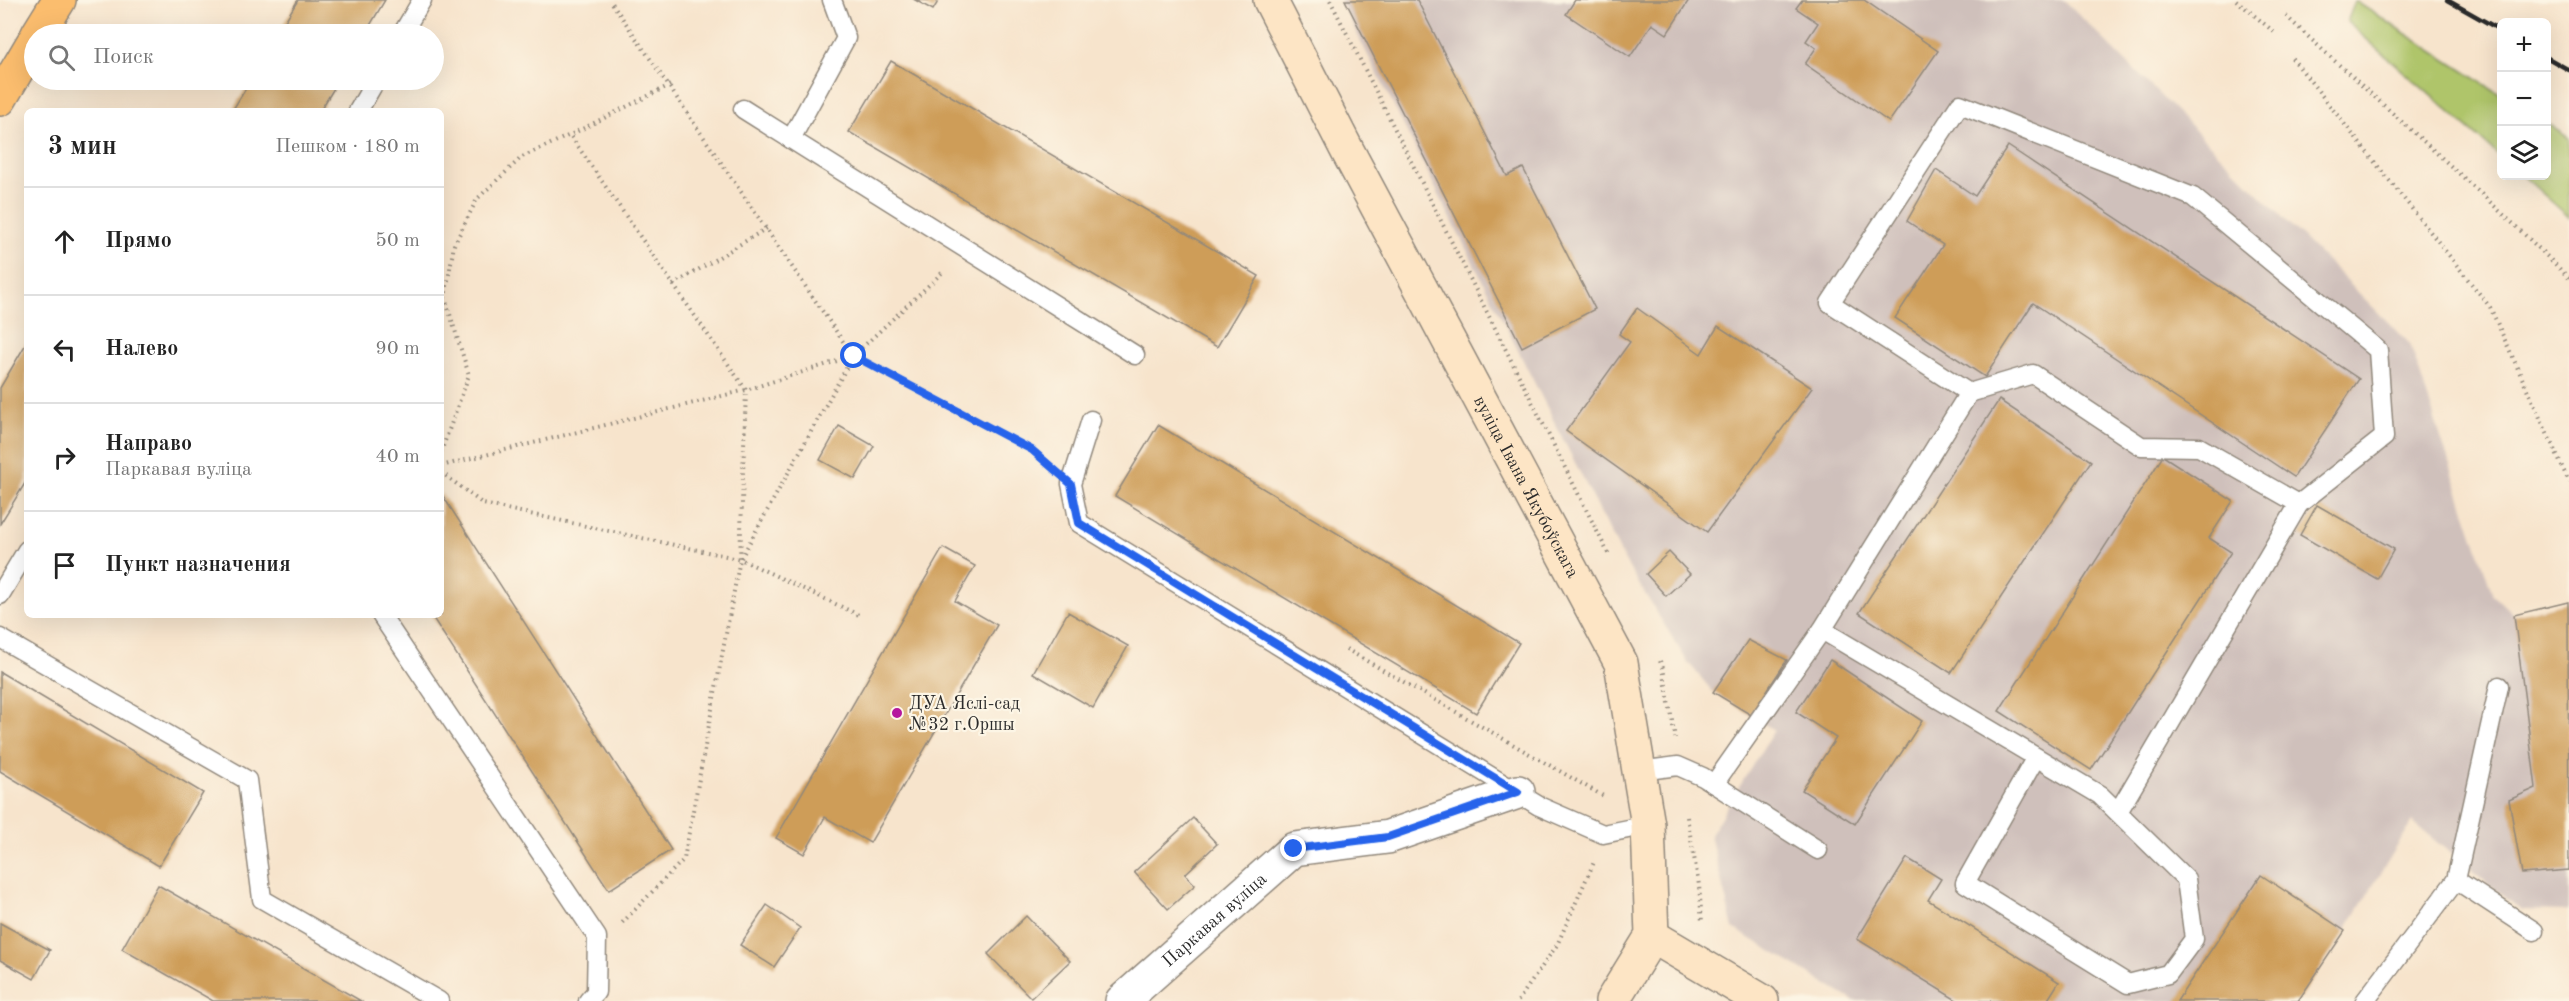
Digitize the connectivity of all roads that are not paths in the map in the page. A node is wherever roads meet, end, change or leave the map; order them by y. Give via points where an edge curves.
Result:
1 (59, 0) edge
2 (422, 0) edge
3 (832, 0) edge
4 (1270, 0) edge
5 (44, 24) edge
6 (408, 24) edge
7 (24, 58) edge
8 (370, 90) edge
9 (0, 99) edge
10 (360, 108) edge
11 (743, 109) dead end
12 (791, 140) junction
13 (1135, 355) dead end
14 (1969, 393) junction
15 (1091, 420) dead end
16 (2299, 504) junction
17 (24, 555) edge
18 (0, 595) edge
19 (383, 618) edge
20 (1822, 630) junction
21 (0, 638) edge
22 (2499, 686) dead end
23 (2036, 757) junction
24 (1639, 771) junction
25 (1714, 784) junction
26 (1518, 792) junction
27 (2118, 812) junction
28 (1648, 825) junction
29 (1818, 850) dead end
30 (2457, 880) junction
31 (2535, 930) dead end
32 (1652, 936) junction
33 (439, 1001) edge
34 (588, 1001) edge
35 (1122, 1001) edge
36 (1612, 1001) edge
37 (1762, 1001) edge
38 (2365, 1001) edge

1 - 5 main road
2 - 6 lane
3 - 12 lane via 846,38
4 - 24 street, вуліца Івана Якубоўскага via 1621,663
7 - 9 main road
8 - 10 lane
11 - 12 lane
12 - 13 lane
14 - 16 lane via 2033,374 2141,446 2199,447
14 - 16 lane via 1830,303 1960,104 2193,197 2378,350 2384,437
14 - 20 lane
15 - 26 lane via 1071,484 1079,523
16 - 27 lane
17 - 18 lane
19 - 34 lane via 597,937 596,992
20 - 23 lane
20 - 25 lane
21 - 33 lane via 247,780 262,899
22 - 30 lane
23 - 27 lane via 2100,795
23 - 27 lane via 1965,883 2128,984 2168,974 2194,939 2186,879
24 - 25 lane via 1678,766
24 - 28 street, вуліца Івана Якубоўскага
25 - 29 lane
26 - 28 lane via 1539,806 1603,834
26 - 35 street, Паркавая вуліца via 1388,837 1294,849
28 - 32 street, вуліца Івана Якубоўскага
30 - 31 lane
30 - 38 lane
32 - 36 street
32 - 37 street

